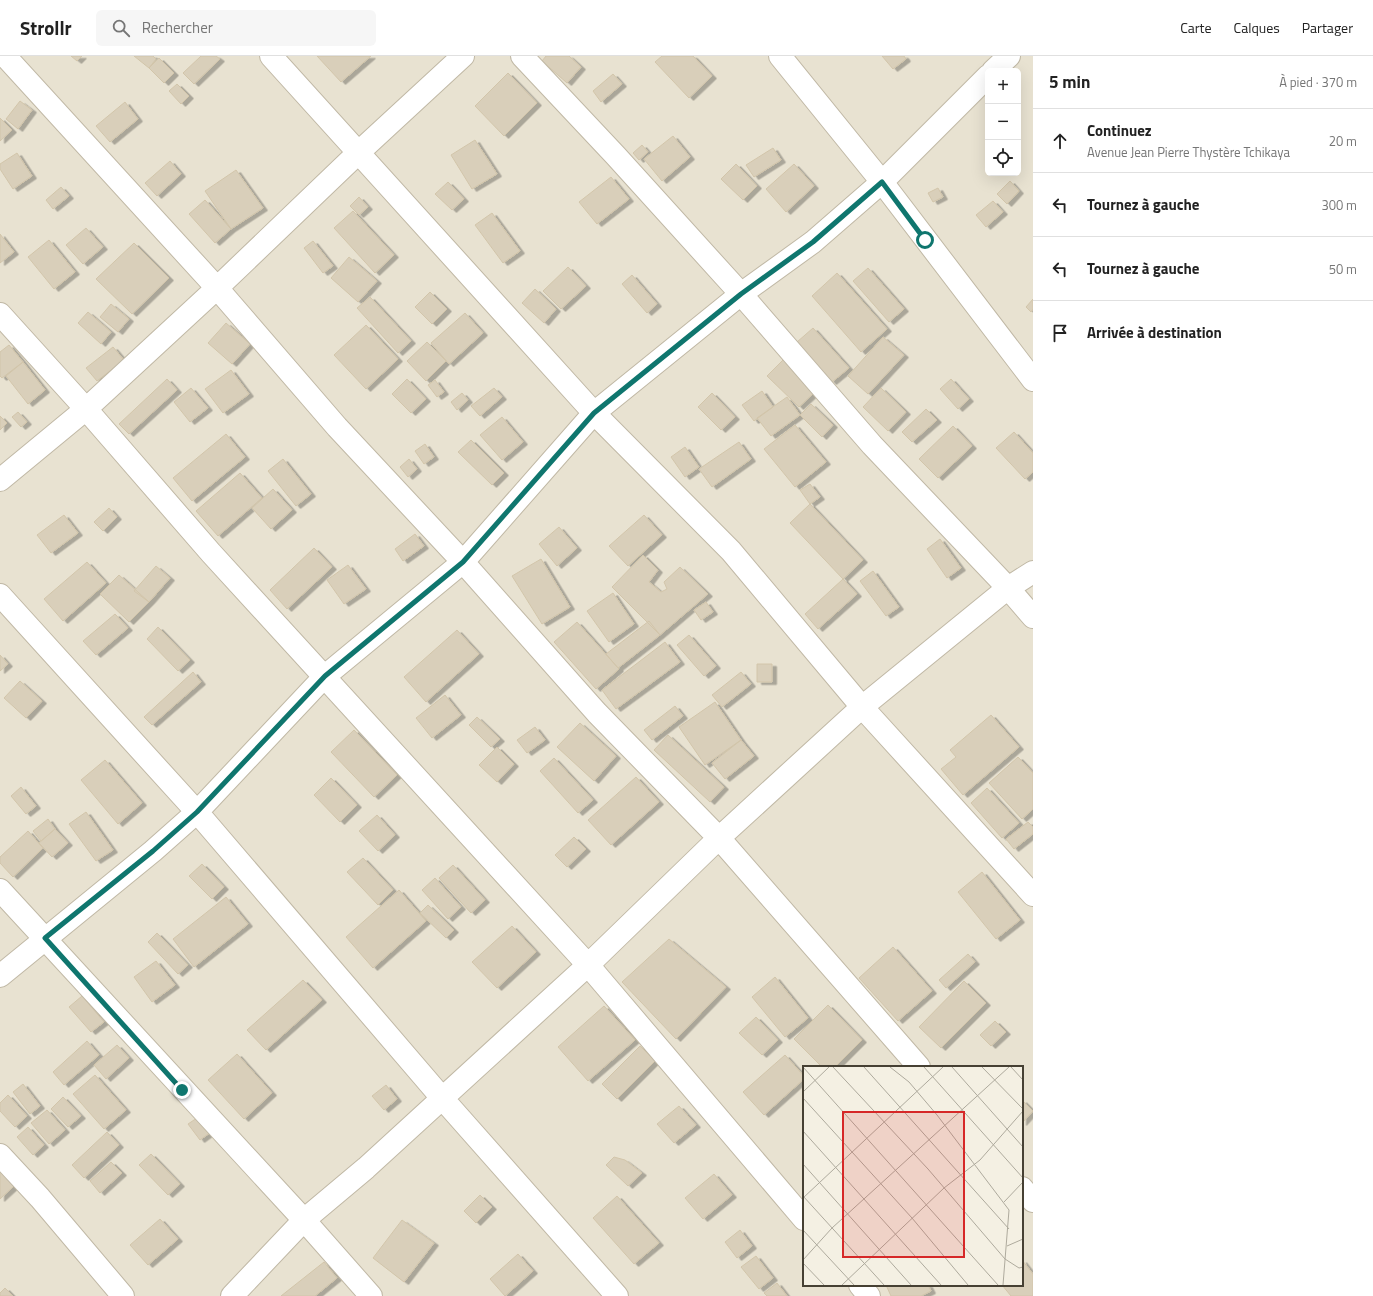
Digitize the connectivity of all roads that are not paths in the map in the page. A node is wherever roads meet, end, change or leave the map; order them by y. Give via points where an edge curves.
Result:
1 (5, 56) edge
2 (271, 56) edge
3 (463, 56) edge
4 (522, 56) edge
5 (780, 56) edge
6 (1009, 56) edge
7 (997, 68) edge
8 (985, 79) edge
9 (359, 152) junction
10 (882, 182) junction
11 (217, 288) junction
12 (741, 294) junction
13 (0, 314) edge
14 (1033, 380) edge
15 (86, 409) junction
16 (594, 413) junction
17 (0, 480) edge
18 (463, 562) junction
19 (1033, 572) edge
20 (1008, 588) junction
21 (0, 595) edge
22 (1033, 617) edge
23 (325, 676) junction
24 (862, 707) junction
25 (197, 812) junction
26 (719, 838) junction
27 (0, 890) edge
28 (1033, 895) edge
29 (45, 938) junction
30 (588, 964) junction
31 (0, 976) edge
32 (918, 1066) edge
33 (442, 1098) junction
34 (0, 1155) edge
35 (1023, 1189) edge
36 (1033, 1201) edge
37 (803, 1219) edge
38 (304, 1220) junction
39 (861, 1286) edge
40 (123, 1296) edge
41 (232, 1296) edge
42 (371, 1296) edge
43 (617, 1296) edge
44 (869, 1296) edge

1 - 11 street
2 - 9 street
3 - 9 street
4 - 12 street
5 - 10 street
6 - 7 street
8 - 10 street
9 - 11 street
9 - 16 street
10 - 12 street via 813,242
10 - 14 street
11 - 15 street
11 - 18 street via 337,426
12 - 16 street
12 - 20 street via 872,445
13 - 15 street
15 - 17 street
15 - 23 street via 211,553
16 - 18 street
16 - 24 street via 732,551
18 - 23 street
18 - 26 street via 597,713
19 - 20 street
20 - 22 street
20 - 24 street
21 - 25 street
23 - 25 street
23 - 30 street
24 - 26 street
24 - 28 street
25 - 29 street
25 - 33 street
26 - 30 street
26 - 32 street
27 - 29 street
29 - 31 street
29 - 38 street
30 - 33 street
30 - 37 street
33 - 38 street via 366,1168
33 - 43 street
34 - 40 street
35 - 36 street
38 - 41 street
38 - 42 street
39 - 44 street

